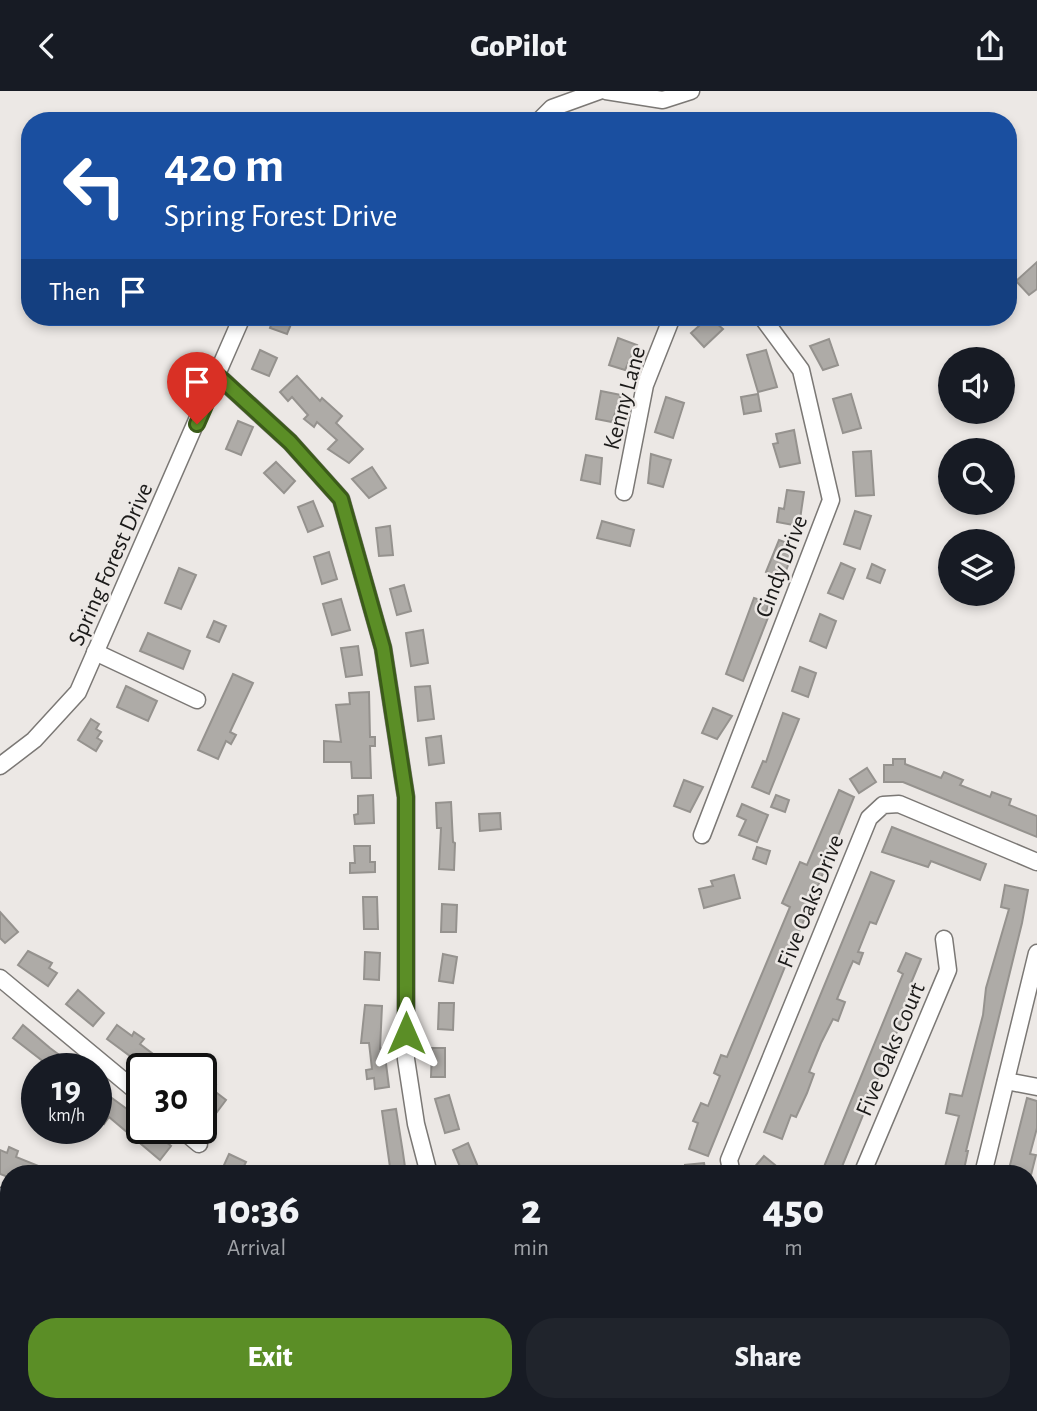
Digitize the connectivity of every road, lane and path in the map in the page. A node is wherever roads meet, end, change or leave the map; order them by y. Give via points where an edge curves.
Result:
1 (599, 91) edge
2 (606, 91) edge
3 (691, 91) edge
4 (548, 112) edge
5 (238, 326) edge
6 (668, 326) edge
7 (769, 326) edge
8 (218, 376) junction
9 (624, 492) dead end
10 (95, 652) junction
11 (197, 700) dead end
12 (0, 766) edge
13 (702, 835) dead end
14 (1037, 862) edge
15 (944, 939) dead end
16 (1037, 953) edge
17 (0, 978) edge
18 (1006, 1081) junction
19 (126, 1083) edge
20 (1037, 1087) edge
21 (427, 1165) edge
22 (730, 1165) edge
23 (866, 1165) edge
24 (985, 1165) edge

1 - 4 street
2 - 3 street via 663,100
5 - 8 street, Spring Forest Drive
6 - 9 street, Kenny Lane via 645,385
7 - 13 street, Cindy Drive via 802,370 831,500
8 - 10 street, Spring Forest Drive
8 - 21 street via 290,442 341,499 383,648 406,797 406,1059
10 - 11 street
10 - 12 street, Spring Forest Drive via 78,692 34,740
14 - 22 street, Five Oaks Drive via 900,804 883,805 869,818
15 - 23 street, Five Oaks Court via 948,970
16 - 18 street
17 - 19 street
18 - 20 street
18 - 24 street

